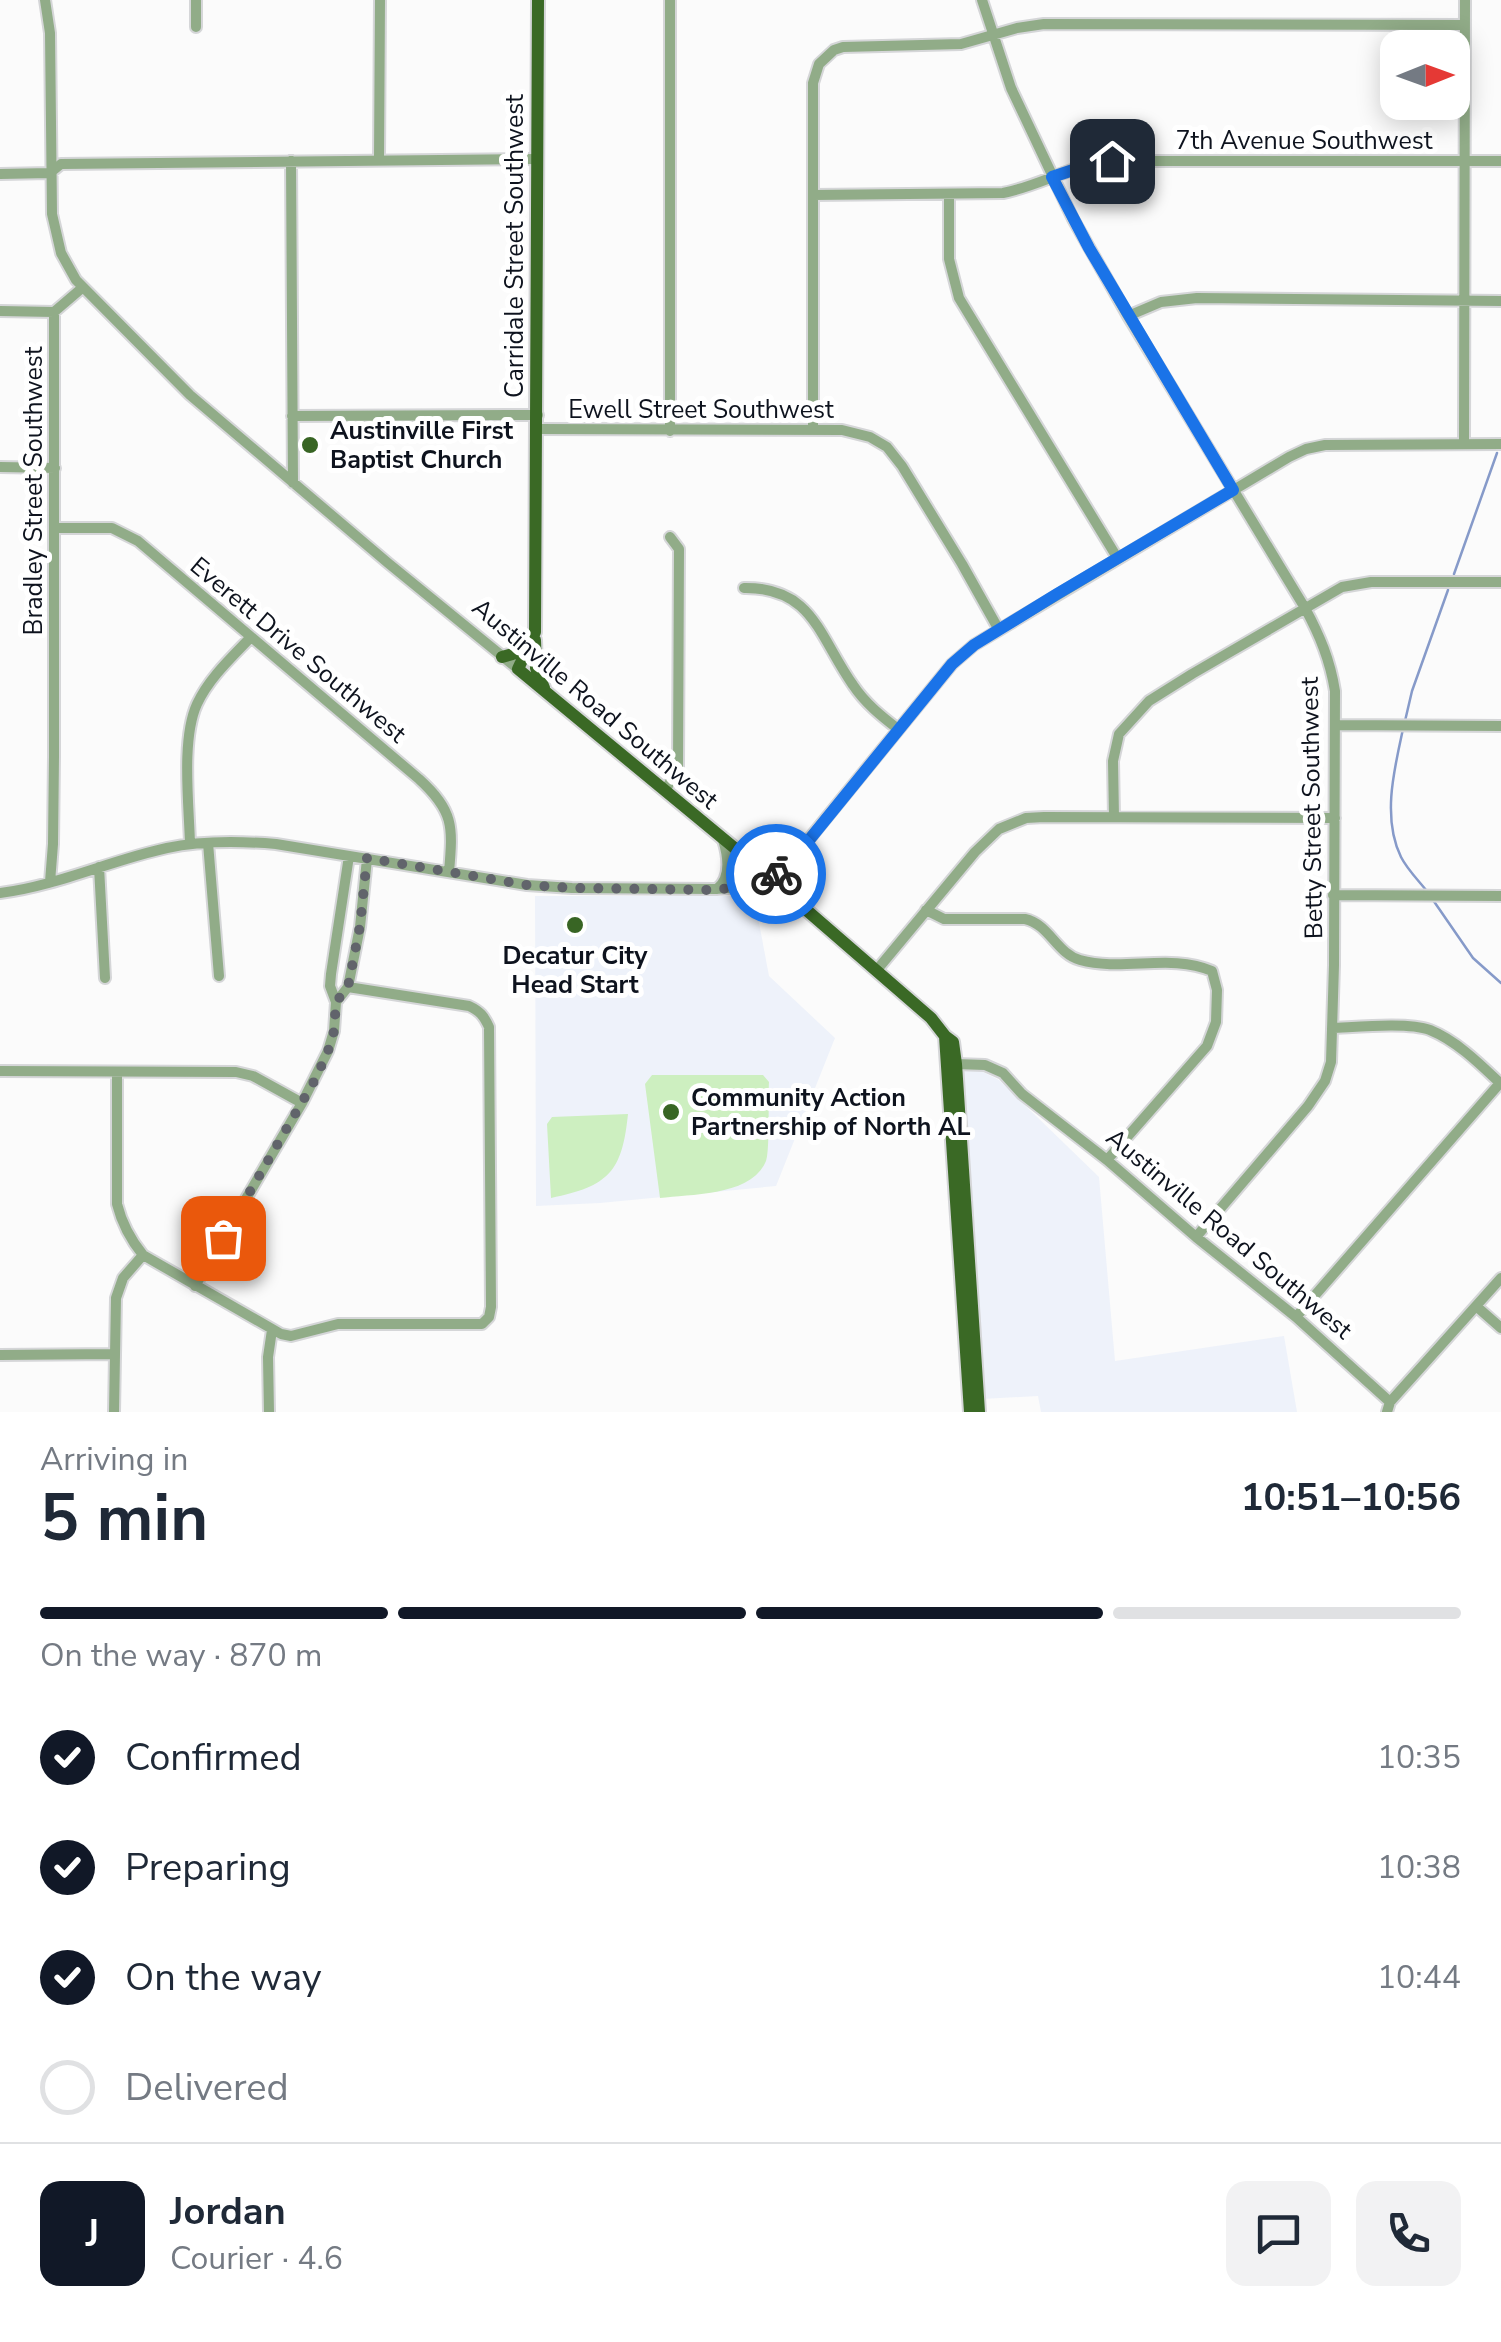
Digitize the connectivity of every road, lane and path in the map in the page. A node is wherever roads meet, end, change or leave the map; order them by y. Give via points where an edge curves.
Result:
1 (44, 0) edge
2 (196, 0) edge
3 (380, 0) edge
4 (538, 0) edge
5 (670, 0) edge
6 (982, 0) edge
7 (1466, 0) edge
8 (1466, 24) junction
9 (196, 27) dead end
10 (994, 35) junction
11 (538, 159) junction
12 (379, 160) junction
13 (291, 161) junction
14 (1501, 161) edge
15 (1466, 162) junction
16 (0, 174) edge
17 (50, 174) junction
18 (1052, 177) junction
19 (813, 195) junction
20 (949, 195) junction
21 (82, 288) junction
22 (1465, 301) junction
23 (1501, 301) edge
24 (0, 311) edge
25 (54, 312) junction
26 (1128, 316) junction
27 (292, 416) junction
28 (538, 422) junction
29 (813, 430) junction
30 (670, 431) junction
31 (1464, 444) junction
32 (1496, 444) edge
33 (0, 467) edge
34 (55, 468) junction
35 (293, 483) junction
36 (1233, 490) junction
37 (54, 528) junction
38 (670, 536) dead end
39 (1118, 559) junction
40 (1501, 582) edge
41 (744, 588) dead end
42 (1305, 608) junction
43 (999, 630) junction
44 (534, 632) junction
45 (250, 636) junction
46 (502, 657) junction
47 (518, 669) junction
48 (544, 691) junction
49 (1335, 724) junction
50 (1501, 726) edge
51 (898, 729) junction
52 (665, 791) junction
53 (1114, 817) junction
54 (1335, 818) junction
55 (723, 839) junction
56 (208, 842) junction
57 (190, 844) junction
58 (349, 856) junction
59 (367, 858) junction
60 (99, 867) junction
61 (449, 872) junction
62 (770, 879) junction
63 (50, 882) junction
64 (715, 890) junction
65 (0, 893) edge
66 (1333, 895) junction
67 (1501, 896) edge
68 (926, 910) junction
69 (876, 971) junction
70 (330, 974) junction
71 (219, 976) dead end
72 (104, 978) dead end
73 (349, 982) junction
74 (336, 1002) junction
75 (1332, 1028) junction
76 (944, 1036) junction
77 (956, 1064) junction
78 (0, 1071) edge
79 (118, 1072) junction
80 (1501, 1083) edge
81 (302, 1103) junction
82 (1107, 1160) junction
83 (1196, 1237) junction
84 (143, 1255) junction
85 (1501, 1278) edge
86 (195, 1286) junction
87 (1476, 1306) junction
88 (1296, 1317) junction
89 (1501, 1328) edge
90 (272, 1330) junction
91 (114, 1354) junction
92 (0, 1355) edge
93 (1389, 1407) edge
94 (114, 1412) edge
95 (269, 1412) edge
96 (970, 1412) edge
97 (980, 1412) edge

1 - 17 street
2 - 9 street
3 - 12 street
4 - 11 main road, Carridale Street Southwest
5 - 30 street
6 - 10 street, Betty Street Southwest
7 - 8 street
8 - 10 street via 1044,24
8 - 15 street
10 - 18 street, Betty Street Southwest
10 - 19 street via 951,45 834,50 819,64 813,83
11 - 12 street
11 - 28 main road, Carridale Street Southwest
12 - 13 street
13 - 17 street via 61,164
13 - 27 street
14 - 15 street, 7th Avenue Southwest
15 - 18 street, 7th Avenue Southwest via 1112,161
15 - 22 street
16 - 17 street
17 - 21 street via 58,244
18 - 20 street, 7th Avenue Southwest via 1002,193
18 - 26 street, Betty Street Southwest
19 - 20 street, 7th Avenue Southwest
19 - 29 street
20 - 39 street via 949,259 960,298
21 - 25 street, Bradley Street Southwest
21 - 35 street, Austinville Road Southwest via 190,395
22 - 23 street
22 - 26 street via 1198,298 1161,302
22 - 31 street
24 - 25 street
25 - 34 street, Bradley Street Southwest
26 - 36 street, Betty Street Southwest
27 - 28 street, Ewell Street Southwest
27 - 35 street
28 - 30 street, Ewell Street Southwest
28 - 44 main road, Carridale Street Southwest
29 - 30 street, Ewell Street Southwest
29 - 43 street, Ewell Street Southwest via 852,432 886,447
31 - 32 street
31 - 36 street via 1325,445 1289,457
33 - 34 street
34 - 37 street, Bradley Street Southwest
35 - 46 street, Austinville Road Southwest
36 - 39 street
36 - 42 street, Betty Street Southwest
37 - 45 street, Everett Drive Southwest via 102,527 130,535
37 - 63 street, Bradley Street Southwest
38 - 52 street via 679,548 678,768
39 - 43 street
40 - 42 street via 1354,584
41 - 51 street via 774,590 799,604 864,700
42 - 49 street, Betty Street Southwest via 1329,660
42 - 53 street via 1134,716 1119,734 1113,761
43 - 51 street via 952,664
44 - 46 main road via 520,652
44 - 47 main road, Carridale Street Southwest
44 - 48 main road
45 - 57 street via 206,687 190,723
45 - 61 street, Everett Drive Southwest via 439,799 450,826
46 - 47 street, Austinville Road Southwest
47 - 48 main road, Austinville Road Southwest
48 - 52 main road, Austinville Road Southwest
49 - 50 street
49 - 54 street, Betty Street Southwest
51 - 62 street via 788,866
52 - 55 main road, Austinville Road Southwest
53 - 54 street
53 - 68 street via 1026,818 999,828
54 - 66 street, Betty Street Southwest
55 - 62 main road, Austinville Road Southwest
55 - 64 street via 726,872
56 - 57 street
56 - 58 street
56 - 71 street
57 - 60 street
58 - 59 street
58 - 70 street
59 - 61 street
59 - 73 street
60 - 63 street
60 - 72 street
61 - 64 street via 544,887
62 - 64 street
62 - 69 main road, Austinville Road Southwest
63 - 65 street
66 - 67 street
66 - 75 street, Betty Street Southwest
68 - 69 street
68 - 82 street via 944,918 1034,921 1078,960 1195,964 1212,971 1216,1022 1208,1046
69 - 76 main road, Austinville Road Southwest
70 - 73 street
70 - 74 street
73 - 74 street
73 - 90 street via 458,1004 485,1017 489,1317 472,1326 338,1324 290,1336
74 - 81 street via 328,1051
75 - 80 street via 1428,1030
75 - 83 street, Betty Street Southwest via 1330,1062 1316,1094
76 - 77 main road, Austinville Road Southwest via 953,1042
76 - 96 main road
77 - 82 street, Austinville Road Southwest via 1003,1073
77 - 97 main road
78 - 79 street
79 - 81 street via 245,1074
79 - 84 street via 117,1204
80 - 88 street
81 - 86 street
82 - 83 street, Austinville Road Southwest
83 - 88 street, Austinville Road Southwest
84 - 86 street
84 - 91 street via 118,1288
85 - 87 street
86 - 90 street
87 - 89 street
87 - 93 street
88 - 93 street, Austinville Road Southwest
90 - 95 street
91 - 92 street
91 - 94 street

